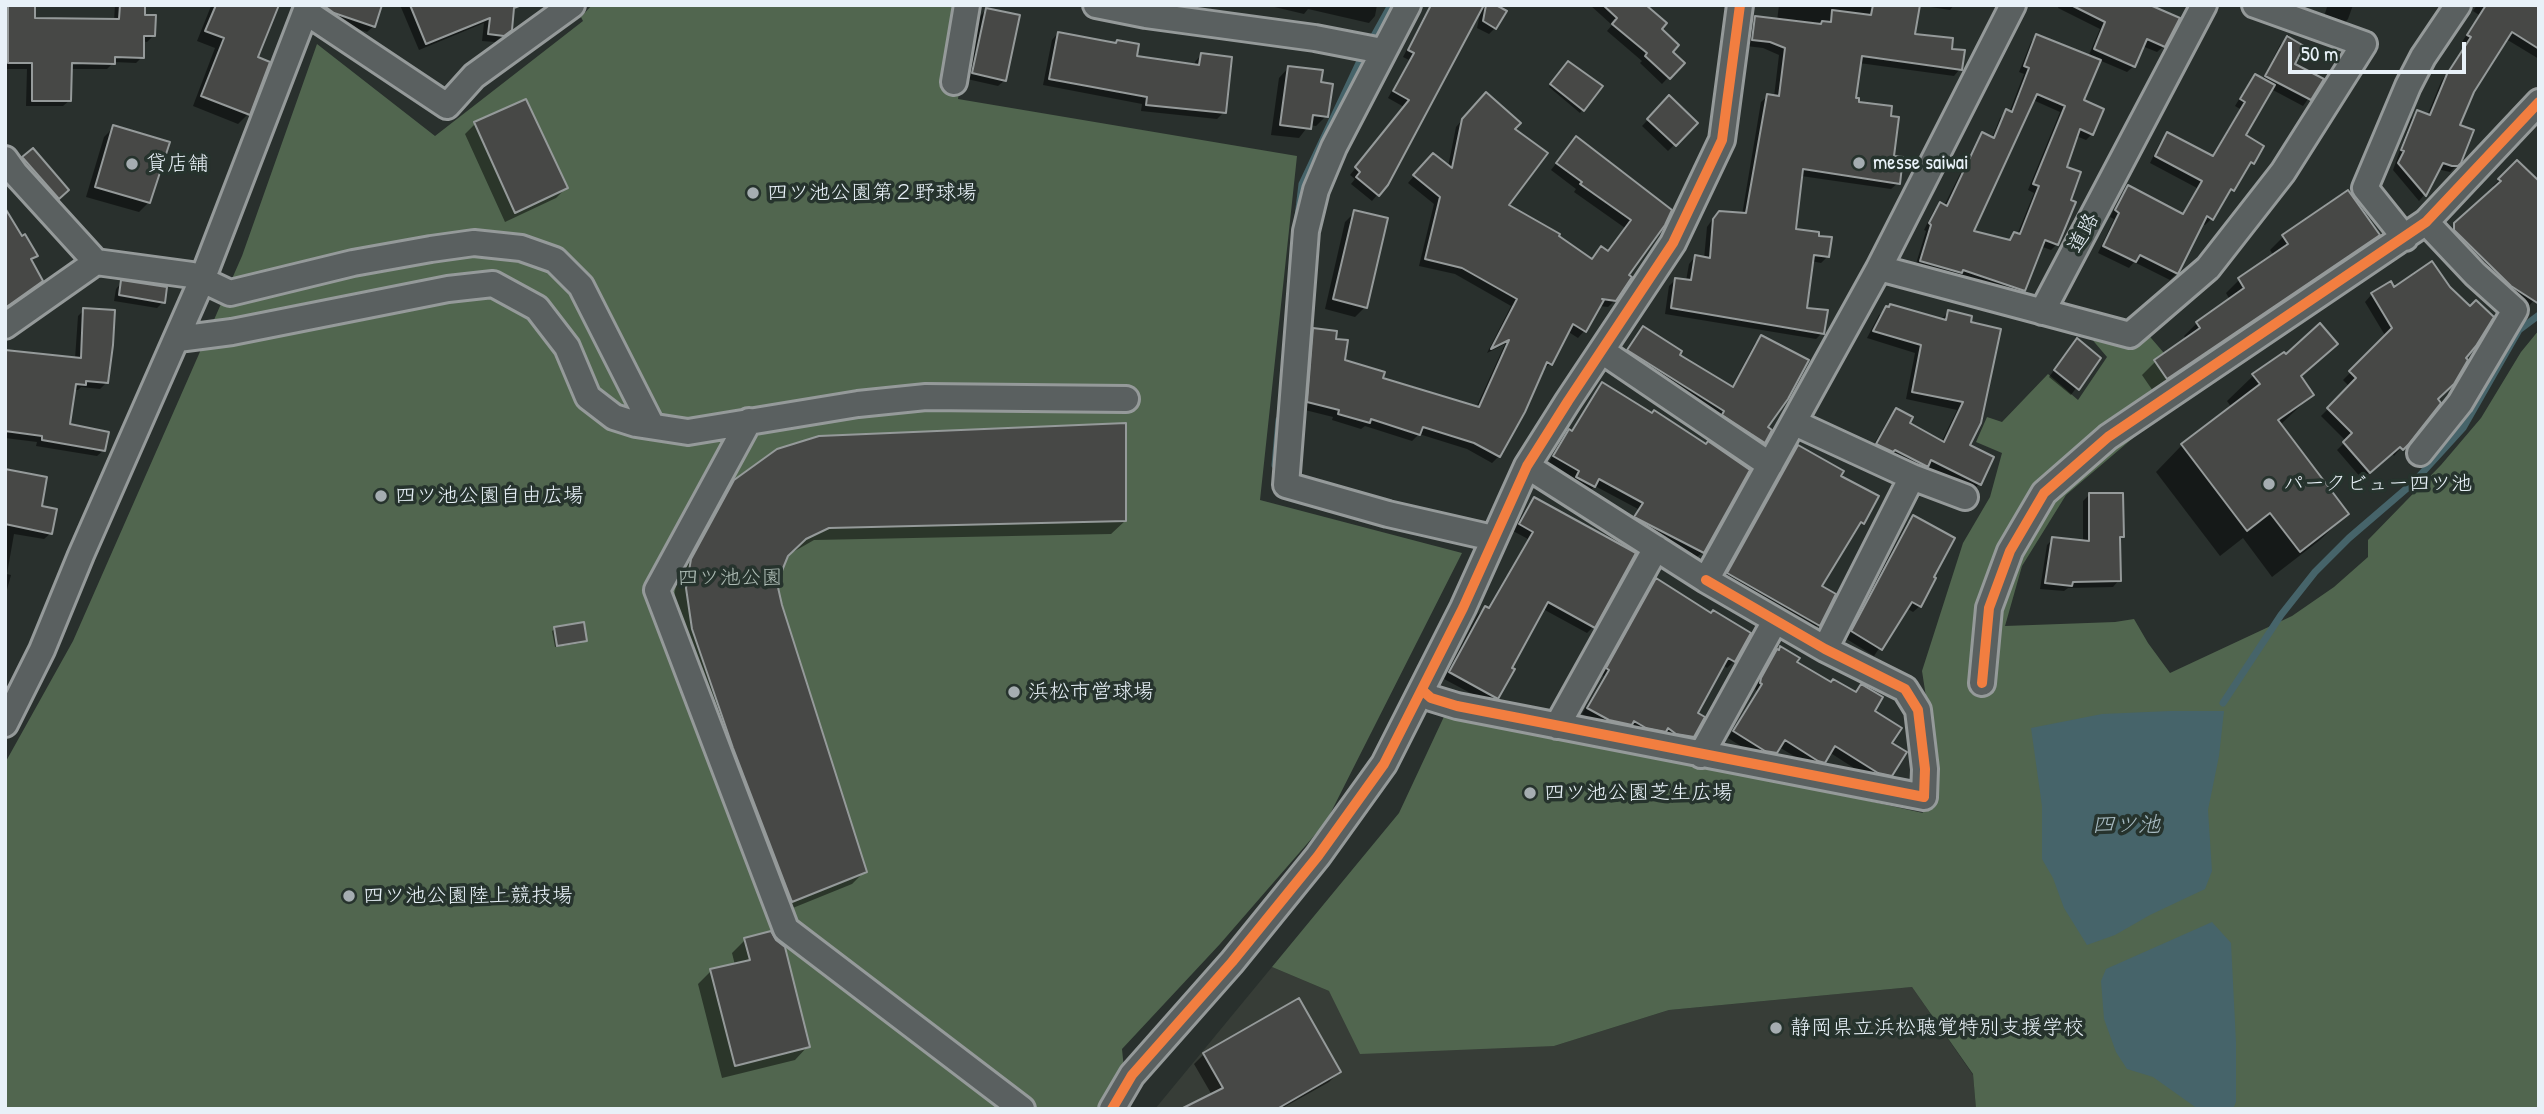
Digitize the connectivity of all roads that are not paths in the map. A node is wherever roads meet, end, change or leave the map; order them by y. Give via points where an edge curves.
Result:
1 (572, 5) edge
2 (967, 5) edge
3 (1096, 5) edge
4 (1408, 5) edge
5 (1740, 5) edge
6 (2013, 5) edge
7 (2204, 5) edge
8 (2255, 5) edge
9 (2458, 5) edge
10 (307, 8) edge
11 (1372, 49) junction
12 (954, 82) dead end
13 (2539, 102) edge
14 (5, 159) edge
15 (2426, 222) junction
16 (2405, 238) junction
17 (96, 262) junction
18 (1879, 268) junction
19 (202, 280) junction
20 (2042, 312) junction
21 (5, 326) edge
22 (177, 339) junction
23 (1602, 351) junction
24 (1126, 399) dead end
25 (749, 421) junction
26 (1795, 423) junction
27 (652, 426) junction
28 (2420, 453) dead end
29 (1527, 466) junction
30 (1770, 466) junction
31 (1912, 477) junction
32 (1965, 497) dead end
33 (1493, 538) junction
34 (1656, 548) junction
35 (1706, 580) junction
36 (1776, 621) junction
37 (1825, 649) junction
38 (1982, 683) dead end
39 (1422, 690) junction
40 (5, 724) edge
41 (1557, 726) junction
42 (1701, 755) junction
43 (1021, 1109) edge
44 (1112, 1109) edge

1 - 10 street via 474,76 447,106
2 - 12 street
3 - 11 street
4 - 11 street
5 - 23 street via 1722,140 1673,243
6 - 18 street
7 - 20 street, 道路
8 - 20 street via 2364,44 2283,172 2208,268 2130,335
9 - 16 street via 2423,57 2365,188
10 - 19 street
11 - 33 street via 1315,190 1308,220 1286,485
13 - 15 street
14 - 17 street
15 - 16 street
15 - 28 street via 2515,310 2460,403
16 - 38 street via 2129,422 2044,493 2010,551 1989,608
17 - 19 street
17 - 21 street
18 - 20 street
18 - 26 street
19 - 22 street
19 - 27 street via 230,293 431,249 474,243 521,248 555,260 581,286
22 - 27 street via 493,284 537,308 567,347 588,397 614,417
22 - 40 street via 42,650
23 - 29 street
23 - 30 street
24 - 25 street via 926,397
25 - 27 street via 688,432
25 - 43 street via 657,590 786,929
26 - 30 street
26 - 31 street
29 - 33 street
29 - 34 street
30 - 35 street
31 - 32 street
31 - 37 street
33 - 39 street
34 - 35 street
34 - 41 street
35 - 36 street
36 - 37 street
36 - 42 street
37 - 42 street via 1905,689 1918,710 1924,797
39 - 41 street via 1431,698 1457,706
39 - 44 street via 1384,764 1318,856 1132,1075
41 - 42 street

